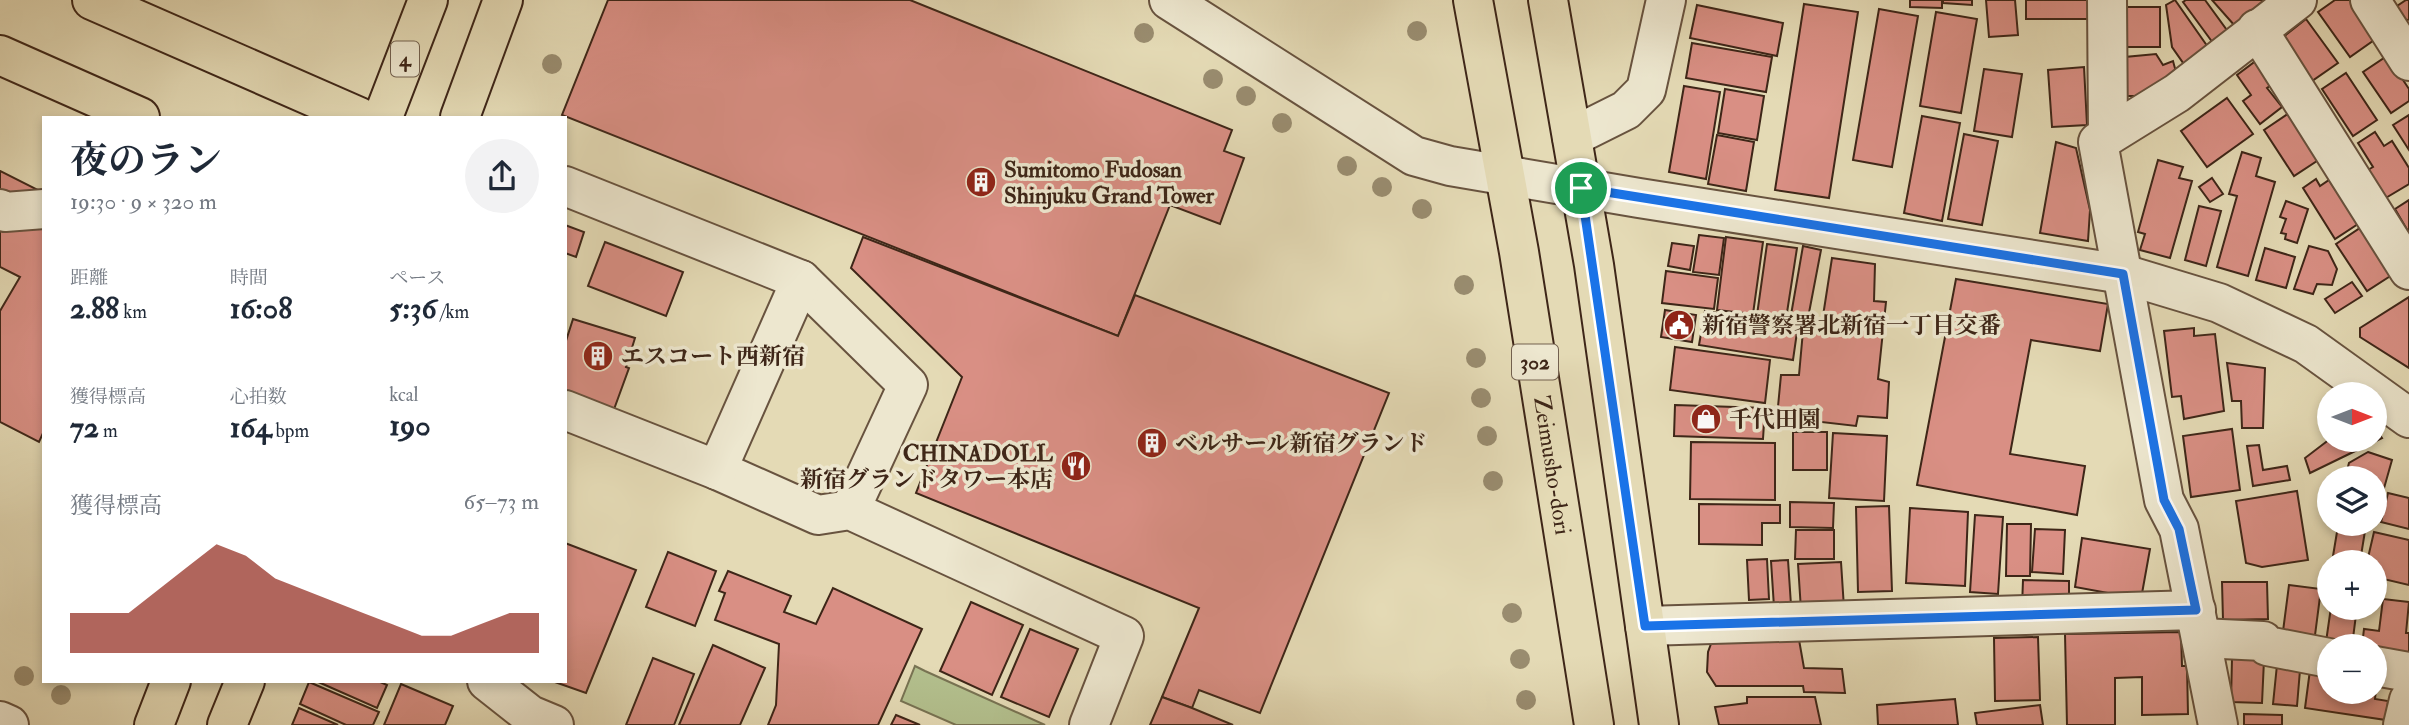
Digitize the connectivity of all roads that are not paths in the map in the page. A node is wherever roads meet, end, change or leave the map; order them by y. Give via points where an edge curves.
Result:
1 (92, 0) edge
2 (428, 0) edge
3 (503, 0) edge
4 (1169, 0) edge
5 (1473, 0) edge
6 (1548, 0) edge
7 (1666, 0) edge
8 (2107, 0) edge
9 (2297, 0) edge
10 (2370, 0) edge
11 (2257, 29) junction
12 (0, 55) edge
13 (2409, 61) edge
14 (99, 109) edge
15 (135, 116) edge
16 (357, 116) edge
17 (383, 116) edge
18 (460, 116) edge
19 (2108, 134) junction
20 (1572, 137) junction
21 (1505, 175) junction
22 (567, 187) edge
23 (1581, 188) junction
24 (0, 209) edge
25 (42, 209) edge
26 (2409, 270) edge
27 (2123, 274) junction
28 (801, 280) junction
29 (567, 411) edge
30 (2409, 418) edge
31 (717, 470) junction
32 (850, 510) junction
33 (2198, 624) junction
34 (1645, 626) junction
35 (2317, 656) edge
36 (2387, 668) edge
37 (2409, 672) edge
38 (169, 683) edge
39 (244, 683) edge
40 (490, 683) edge
41 (2409, 700) edge
42 (0, 721) edge
43 (9, 725) edge
44 (153, 725) edge
45 (227, 725) edge
46 (554, 725) edge
47 (1089, 725) edge
48 (1594, 725) edge
49 (1659, 725) edge
50 (2218, 725) edge
51 (2403, 725) edge

1 - 16 main road
2 - 17 main road, 4
3 - 18 main road
4 - 21 street via 1414,156
5 - 21 main road, Zeimusho-dori / 302
6 - 20 main road
7 - 20 street via 1646,90 1626,110
8 - 19 street
9 - 11 street
10 - 13 street
11 - 19 street via 2177,93
11 - 26 street
12 - 14 main road
14 - 15 main road
19 - 27 street via 2098,142
20 - 23 main road
21 - 23 street
21 - 48 main road, Zeimusho-dori / 302
22 - 28 street
23 - 27 street
23 - 34 main road
24 - 25 street
27 - 30 street via 2219,303 2306,344
27 - 33 street via 2164,500 2179,529
28 - 31 street
28 - 32 street via 908,385
29 - 31 street
31 - 32 street via 818,515
32 - 47 street via 1124,636
33 - 34 street
33 - 35 street via 2263,641 2267,646
33 - 50 street
34 - 49 main road
36 - 37 street
38 - 44 main road
39 - 45 main road
40 - 46 street via 530,715
41 - 51 street
42 - 43 street

